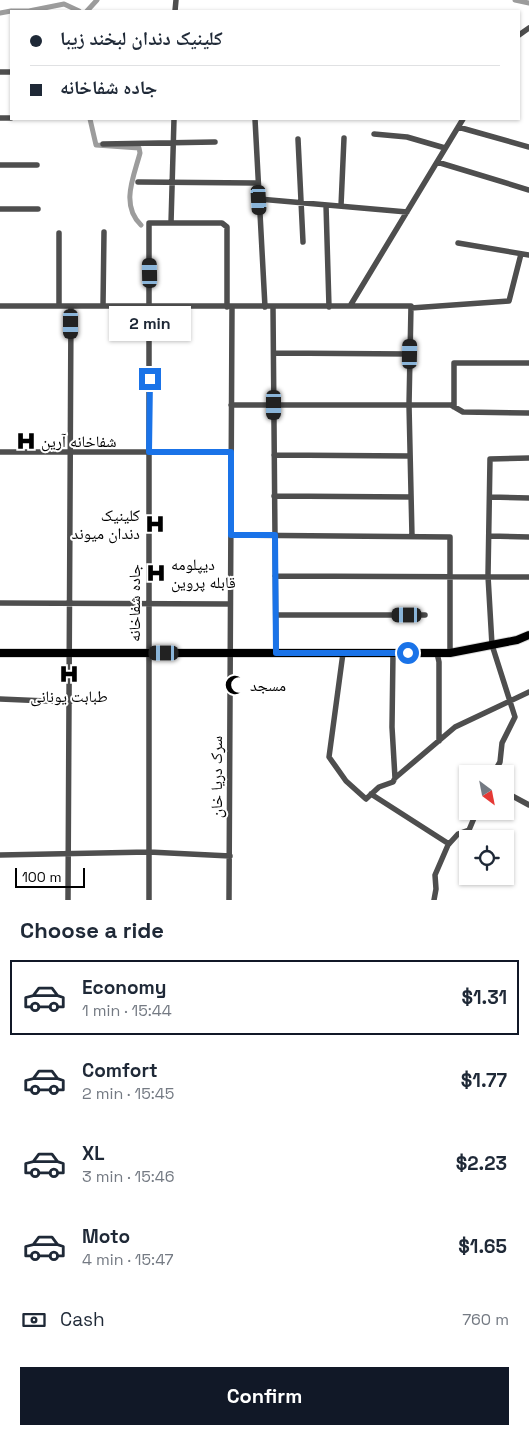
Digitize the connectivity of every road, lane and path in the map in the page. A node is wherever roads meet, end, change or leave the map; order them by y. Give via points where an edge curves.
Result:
1 (174, 120) edge
2 (254, 120) edge
3 (462, 120) edge
4 (458, 127) junction
5 (374, 134) dead end
6 (344, 138) dead end
7 (298, 139) dead end
8 (174, 142) junction
9 (215, 142) dead end
10 (103, 144) dead end
11 (529, 147) edge
12 (446, 148) junction
13 (437, 162) junction
14 (0, 165) edge
15 (37, 165) dead end
16 (138, 182) dead end
17 (172, 183) junction
18 (258, 183) junction
19 (529, 190) edge
20 (259, 200) junction
21 (302, 203) junction
22 (326, 205) junction
23 (341, 206) junction
24 (38, 209) dead end
25 (0, 210) edge
26 (407, 212) junction
27 (171, 222) junction
28 (104, 232) dead end
29 (59, 233) dead end
30 (303, 242) dead end
31 (458, 243) dead end
32 (521, 254) junction
33 (529, 255) edge
34 (0, 306) edge
35 (59, 306) junction
36 (71, 306) junction
37 (103, 306) junction
38 (150, 306) junction
39 (329, 306) junction
40 (350, 306) junction
41 (230, 307) junction
42 (265, 307) junction
43 (273, 307) junction
44 (411, 308) junction
45 (274, 353) junction
46 (410, 354) junction
47 (529, 363) edge
48 (409, 404) junction
49 (231, 405) junction
50 (274, 405) junction
51 (454, 407) junction
52 (529, 412) edge
53 (0, 452) edge
54 (71, 452) junction
55 (149, 452) junction
56 (231, 452) junction
57 (274, 455) junction
58 (410, 456) junction
59 (529, 458) edge
60 (274, 496) junction
61 (411, 497) junction
62 (490, 497) junction
63 (529, 498) edge
64 (231, 535) junction
65 (275, 535) junction
66 (412, 536) junction
67 (489, 536) junction
68 (529, 537) edge
69 (275, 576) junction
70 (450, 576) junction
71 (488, 576) junction
72 (529, 577) edge
73 (0, 603) edge
74 (69, 603) junction
75 (230, 604) junction
76 (148, 605) junction
77 (276, 615) junction
78 (425, 615) dead end
79 (529, 635) edge
80 (492, 645) junction
81 (0, 653) edge
82 (71, 653) junction
83 (148, 653) junction
84 (230, 653) junction
85 (276, 653) junction
86 (342, 653) junction
87 (393, 653) junction
88 (437, 653) junction
89 (450, 653) junction
90 (529, 692) edge
91 (0, 700) edge
92 (511, 700) junction
93 (70, 702) junction
94 (439, 741) junction
95 (498, 765) edge
96 (395, 778) junction
97 (371, 794) junction
98 (514, 797) edge
99 (529, 805) edge
100 (473, 820) edge
101 (449, 844) junction
102 (149, 852) junction
103 (68, 853) junction
104 (0, 855) edge
105 (230, 856) junction
106 (68, 900) edge
107 (149, 900) edge
108 (229, 900) edge
109 (434, 900) edge

1 - 8 street
2 - 18 street
3 - 4 street
4 - 11 street
4 - 12 street
5 - 12 street via 407,137
6 - 23 street
7 - 21 street
8 - 9 street
8 - 10 street
8 - 17 street
12 - 13 street
13 - 19 street
13 - 26 street
14 - 15 street
16 - 17 street
17 - 18 street
17 - 27 street
18 - 20 street
20 - 21 street
20 - 42 street
21 - 22 street
21 - 30 street
22 - 23 street
22 - 39 street
23 - 26 street
24 - 25 street
26 - 40 street
27 - 38 street, جاده شفاخانه via 149,224
27 - 41 street, سرک دریا خان via 222,224 227,227
28 - 37 street
29 - 35 street
31 - 32 street
32 - 33 street
32 - 44 street via 509,301
34 - 35 street
35 - 36 street
36 - 37 street
36 - 54 street
37 - 38 street
38 - 41 street
38 - 55 street, جاده شفاخانه
39 - 40 street
39 - 43 street
40 - 44 street
41 - 42 street
41 - 49 street, سرک دریا خان
42 - 43 street
43 - 45 street
44 - 46 street
45 - 46 street
45 - 50 street
46 - 48 street
47 - 51 street via 454,363
48 - 50 street
48 - 51 street
48 - 58 street
49 - 50 street
49 - 56 street, سرک دریا خان
50 - 57 street
51 - 52 street via 463,412
53 - 54 street
54 - 55 street
54 - 74 street
55 - 56 street
55 - 76 street, جاده شفاخانه
56 - 64 street, سرک دریا خان
57 - 58 street
57 - 60 street
58 - 61 street
59 - 62 street via 490,459
60 - 61 street
60 - 65 street
61 - 66 street
62 - 63 street
62 - 67 street
64 - 65 street
64 - 75 street, سرک دریا خان
65 - 66 street
65 - 69 street
66 - 70 street via 450,537
67 - 68 street
67 - 71 street
69 - 70 street
69 - 77 street
70 - 71 street
70 - 89 street
71 - 72 street
71 - 80 street
73 - 74 street
74 - 76 street
74 - 82 street
75 - 76 street
75 - 84 street, سرک دریا خان
76 - 83 street, جاده شفاخانه
77 - 78 street
77 - 85 street
79 - 80 main road
80 - 89 main road
80 - 92 street
81 - 82 main road
82 - 83 main road
82 - 93 street
83 - 84 main road
83 - 102 street, جاده شفاخانه
84 - 85 main road
84 - 105 street, سرک دریا خان
85 - 86 main road
86 - 87 main road
86 - 97 street via 329,757 346,781 366,798
87 - 88 main road
87 - 96 street
88 - 89 main road
88 - 94 street
90 - 92 street
91 - 93 street
92 - 94 street via 455,727
92 - 95 street via 515,716 502,743
93 - 103 street
94 - 96 street
96 - 97 street
97 - 101 street
98 - 99 street
100 - 101 street via 469,830 458,834
101 - 109 street via 435,875
102 - 103 street
102 - 105 street
102 - 107 street, جاده شفاخانه
103 - 104 street
103 - 106 street
105 - 108 street, سرک دریا خان

